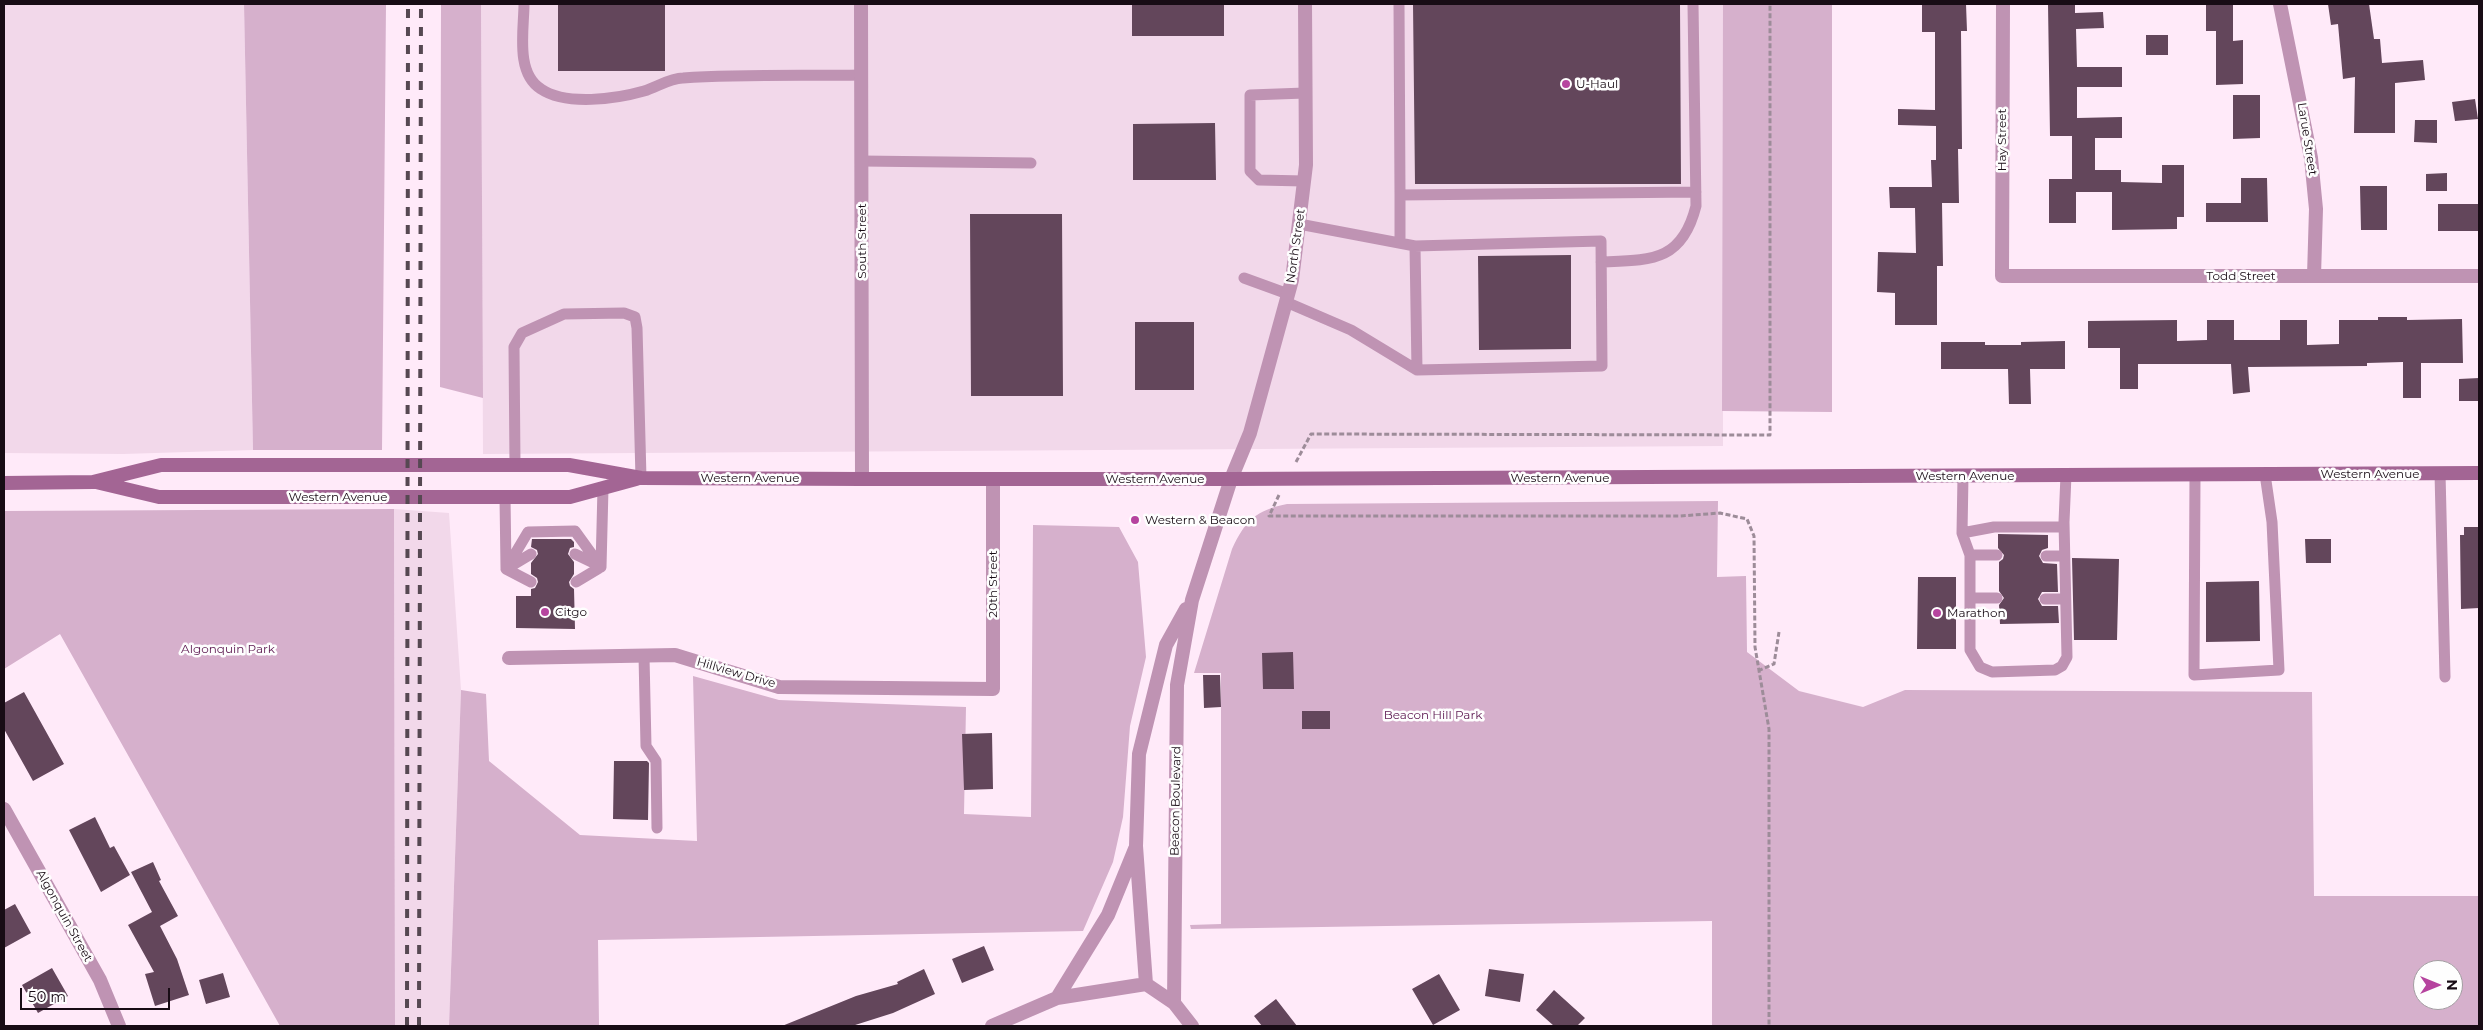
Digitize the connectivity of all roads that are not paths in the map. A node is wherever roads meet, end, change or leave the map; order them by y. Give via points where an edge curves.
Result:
1 (524, 4) edge
2 (861, 4) edge
3 (1305, 4) edge
4 (1399, 4) edge
5 (1693, 4) edge
6 (2003, 4) edge
7 (2280, 4) edge
8 (861, 75) junction
9 (1305, 93) junction
10 (861, 161) junction
11 (1031, 162) dead end
12 (1304, 181) junction
13 (1696, 192) junction
14 (1400, 195) junction
15 (1299, 224) junction
16 (1400, 243) junction
17 (1415, 246) junction
18 (1601, 262) junction
19 (2002, 276) joint
20 (2314, 276) junction
21 (2479, 276) edge
22 (1244, 278) dead end
23 (1287, 298) junction
24 (1417, 370) junction
25 (515, 465) junction
26 (2440, 473) junction
27 (2479, 473) edge
28 (2194, 474) junction
29 (2265, 474) junction
30 (2066, 475) junction
31 (1963, 476) junction
32 (641, 478) junction
33 (862, 479) junction
34 (993, 479) junction
35 (1231, 479) junction
36 (93, 482) junction
37 (4, 483) edge
38 (603, 488) junction
39 (505, 497) junction
40 (2064, 528) junction
41 (1962, 533) junction
42 (531, 554) dead end
43 (575, 554) dead end
44 (1970, 555) junction
45 (1997, 555) dead end
46 (2046, 556) dead end
47 (2064, 556) junction
48 (601, 567) junction
49 (506, 569) junction
50 (532, 582) dead end
51 (576, 582) dead end
52 (1970, 598) junction
53 (1996, 598) dead end
54 (2045, 599) dead end
55 (2065, 599) junction
56 (1192, 600) junction
57 (644, 656) junction
58 (509, 658) dead end
59 (2445, 677) dead end
60 (993, 689) joint
61 (4, 809) edge
62 (657, 828) dead end
63 (1136, 846) junction
64 (1146, 984) junction
65 (1057, 998) junction
66 (1174, 1003) junction
67 (119, 1026) edge
68 (992, 1026) edge
69 (1192, 1026) edge

1 - 8 lane via 523,59 539,89 557,97 596,100 643,91 681,78
2 - 8 street, South Street
3 - 9 street, North Street
4 - 14 lane
5 - 13 lane
6 - 19 street, Hay Street
7 - 20 street, Larue Street via 2311,158 2316,209
8 - 10 street, South Street
9 - 12 street, North Street
9 - 12 lane via 1250,95 1250,171 1259,180
10 - 11 lane
10 - 33 street, South Street
12 - 15 street, North Street
13 - 14 lane
13 - 18 lane via 1690,226 1678,244 1665,253 1642,260
14 - 16 lane
15 - 16 lane
15 - 23 street, North Street
16 - 17 lane
17 - 18 lane via 1601,241
17 - 24 lane
18 - 24 lane via 1602,366
19 - 20 street, Todd Street
20 - 21 street, Todd Street
22 - 23 lane
23 - 24 lane via 1351,330
23 - 35 street, North Street via 1250,433
25 - 32 main road, Western Avenue via 569,464
25 - 32 lane via 514,347 522,333 564,314 624,313 635,317 638,328
25 - 36 main road, Western Avenue via 161,465
26 - 27 main road, Western Avenue
26 - 29 main road, Western Avenue
26 - 59 lane
28 - 29 main road, Western Avenue
28 - 29 lane via 2194,675 2278,670 2272,522
28 - 30 main road, Western Avenue
30 - 31 main road, Western Avenue
30 - 40 lane
31 - 35 main road, Western Avenue
31 - 41 lane
32 - 33 main road, Western Avenue
32 - 38 main road, Western Avenue
33 - 34 main road, Western Avenue
34 - 35 main road, Western Avenue
34 - 60 street, 20th Street
35 - 56 street, Beacon Boulevard
36 - 37 main road, Western Avenue
36 - 39 main road, Western Avenue via 159,497
38 - 39 main road, Western Avenue via 570,497
38 - 48 lane
39 - 49 lane
40 - 41 lane via 1994,527
40 - 47 lane
41 - 44 lane
42 - 49 lane
43 - 48 lane
44 - 45 lane
44 - 52 lane
46 - 47 lane
47 - 55 lane
48 - 49 lane via 575,531 528,532
48 - 51 lane
49 - 50 lane
52 - 53 lane
52 - 55 lane via 1970,650 1980,667 1992,672 2055,670 2062,666 2067,657
54 - 55 lane
56 - 63 street, Beacon Boulevard via 1166,645 1139,754
56 - 66 street, Beacon Boulevard via 1177,685
57 - 58 street, Hillview Drive
57 - 60 street, Hillview Drive via 675,655 779,686
57 - 62 lane via 646,746 656,761
61 - 67 street, Algonquin Street via 100,980
63 - 64 street, Beacon Boulevard
63 - 65 street, Beacon Boulevard via 1108,915
64 - 65 street
64 - 66 street
65 - 68 street
66 - 69 street

